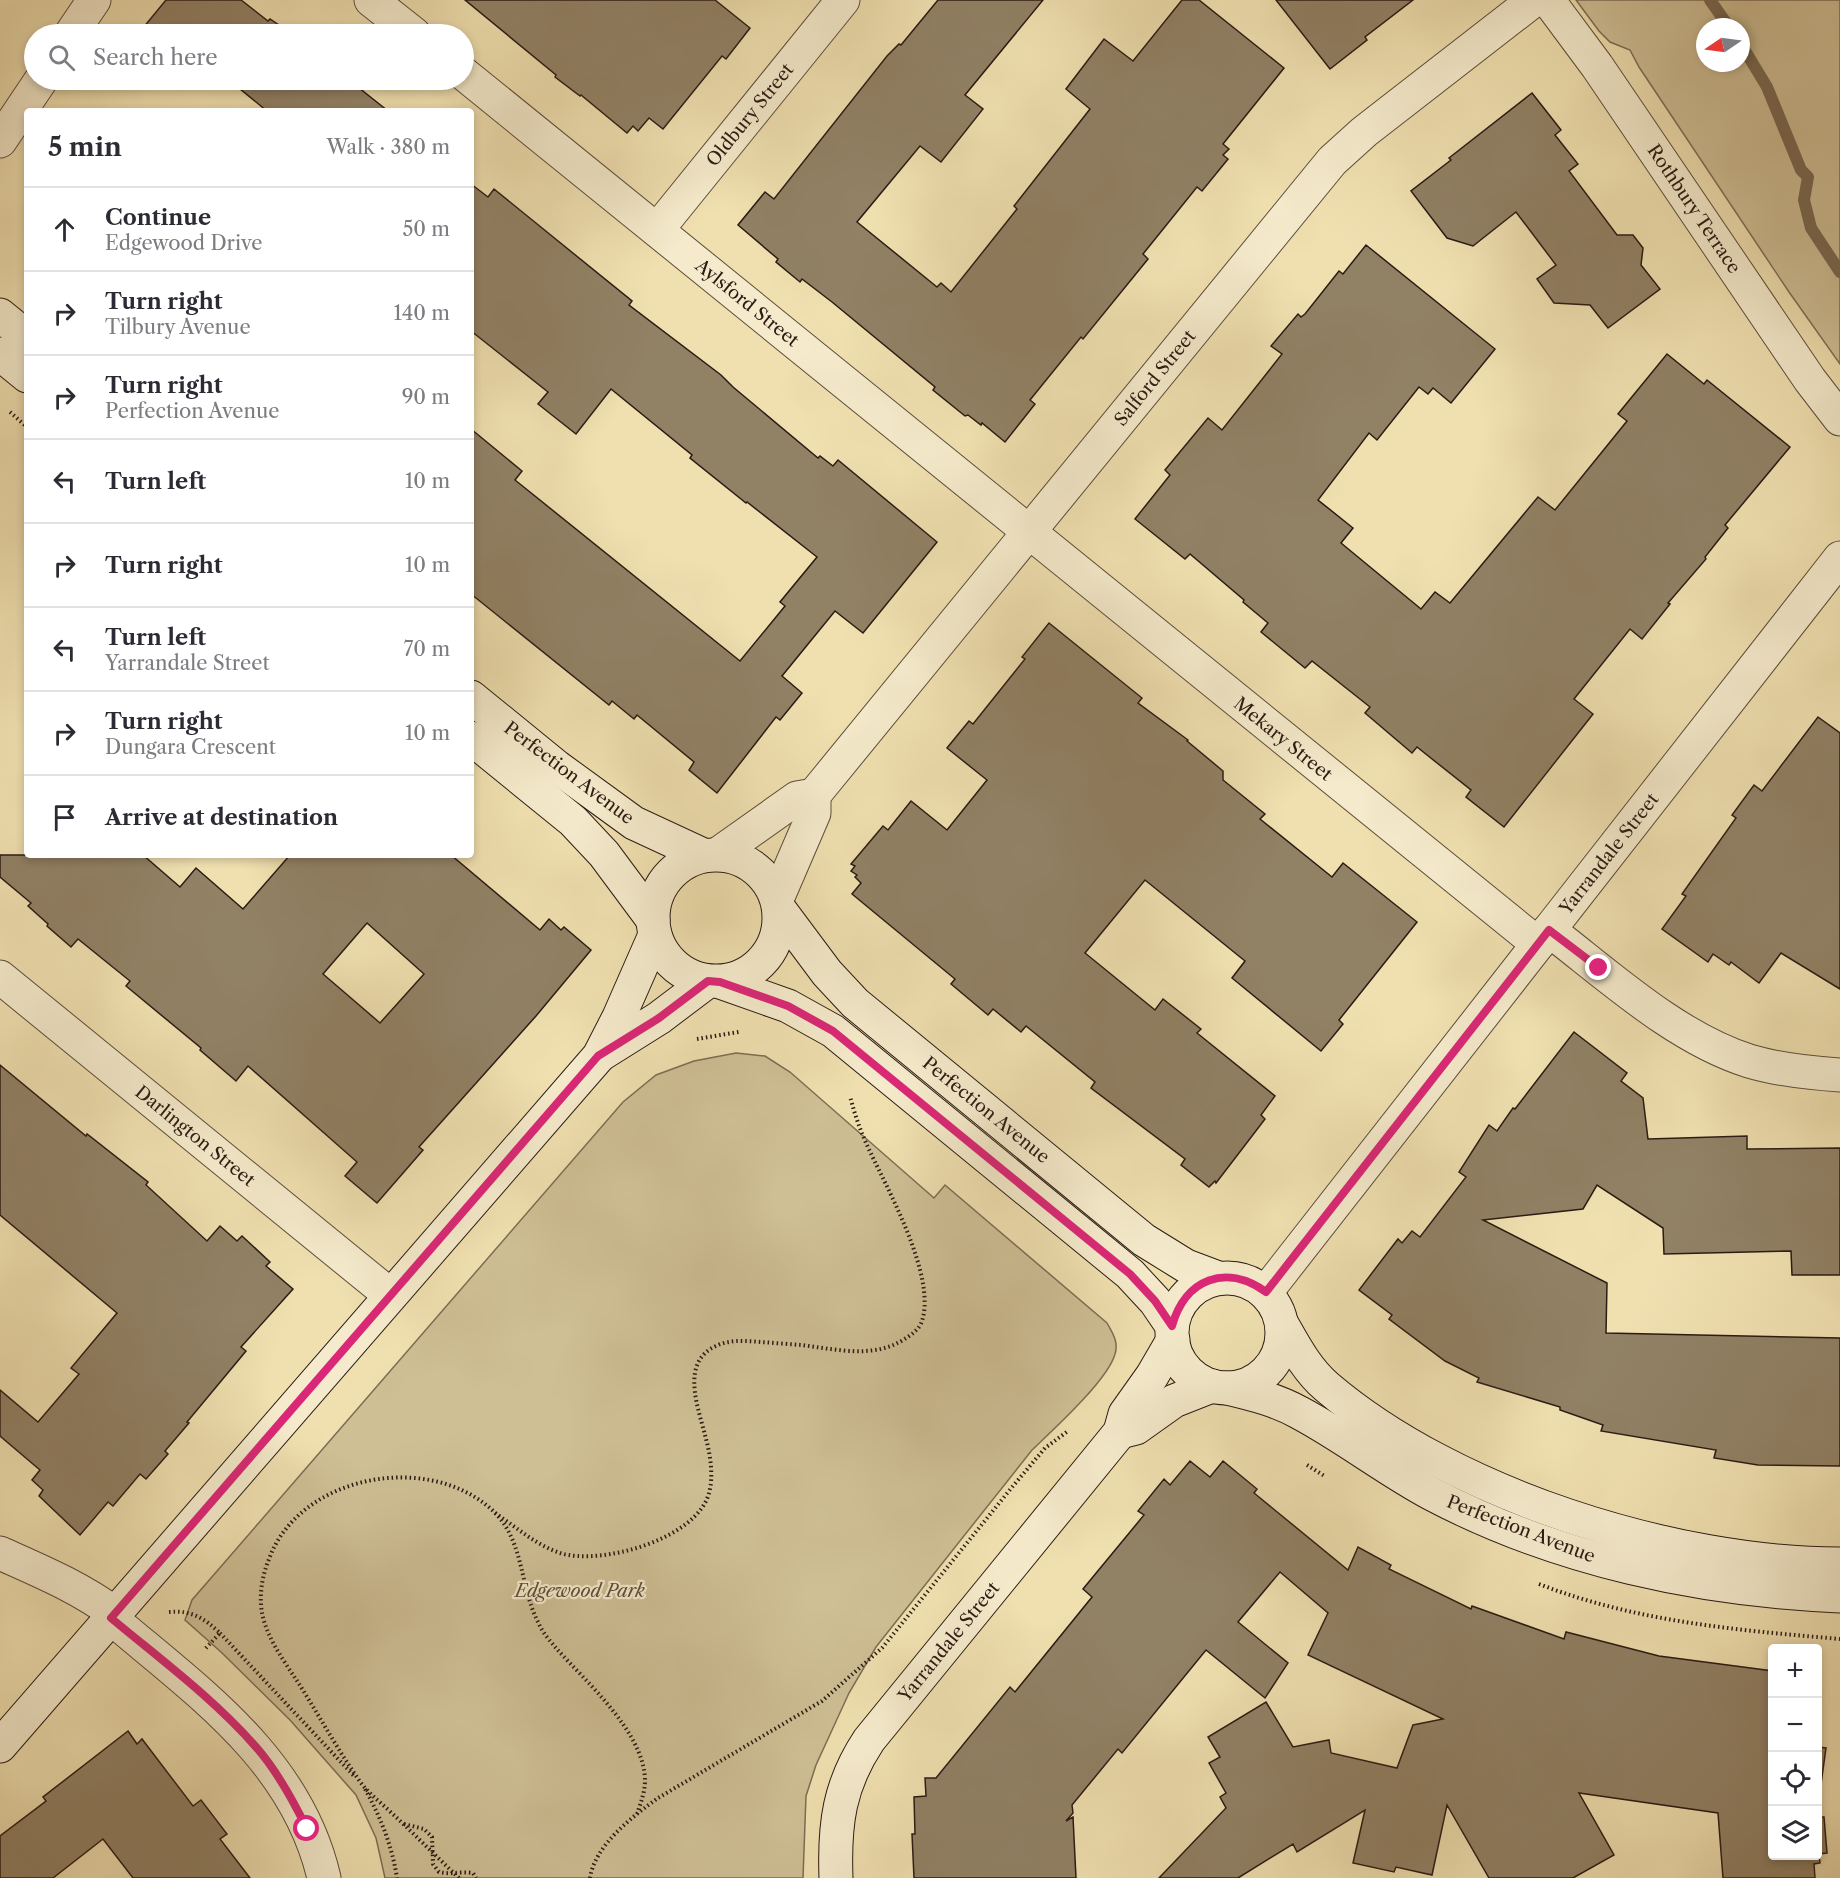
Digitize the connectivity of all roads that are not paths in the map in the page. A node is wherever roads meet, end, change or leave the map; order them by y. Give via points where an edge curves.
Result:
1 (94, 0) edge
2 (371, 0) edge
3 (843, 0) edge
4 (1534, 0) edge
5 (1548, 0) edge
6 (78, 24) edge
7 (401, 24) edge
8 (474, 82) edge
9 (34, 90) edge
10 (0, 141) edge
11 (657, 230) junction
12 (0, 315) edge
13 (24, 335) edge
14 (0, 354) edge
15 (24, 374) edge
16 (1840, 418) edge
17 (1029, 533) junction
18 (1840, 558) edge
19 (474, 700) edge
20 (474, 740) edge
21 (814, 795) junction
22 (711, 855) junction
23 (778, 904) junction
24 (654, 928) junction
25 (1543, 937) junction
26 (0, 977) edge
27 (714, 982) junction
28 (598, 1056) junction
29 (1840, 1075) edge
30 (1218, 1278) junction
31 (1266, 1292) junction
32 (390, 1295) junction
33 (1282, 1324) junction
34 (1172, 1333) junction
35 (1219, 1387) junction
36 (1120, 1432) junction
37 (0, 1553) edge
38 (1840, 1564) edge
39 (1840, 1596) edge
40 (112, 1616) junction
41 (0, 1746) edge
42 (324, 1878) edge
43 (836, 1878) edge

1 - 6 street
2 - 7 street
3 - 11 street, Oldbury Street
4 - 17 street, Salford Street via 1332,161
5 - 16 street, Rothbury Terrace via 1598,66 1810,380
8 - 11 street, Aylsford Street
9 - 10 street
11 - 17 street, Aylsford Street
12 - 13 street
14 - 15 street
17 - 21 street, Salford Street
17 - 25 street, Mekary Street
18 - 25 street, Yarrandale Street
19 - 22 street, Perfection Avenue via 634,823
20 - 24 street, Perfection Avenue via 573,821 604,854
21 - 22 street via 796,798
21 - 23 street via 814,813
22 - 23 street via 737,858 754,867 768,881
22 - 24 street via 686,862 672,872 655,903
23 - 27 street via 779,930 765,958 741,977
23 - 30 street, Perfection Avenue via 827,973 855,1004 1144,1239 1186,1266
24 - 27 street via 663,952 674,966 690,976
24 - 28 street via 620,1017
25 - 29 street, Mekary Street via 1707,1042 1748,1060 1797,1072
25 - 31 street, Yarrandale Street
26 - 32 street, Darlington Street
27 - 28 street
27 - 34 street, Perfection Avenue via 788,1006 833,1031 1130,1274 1155,1301
28 - 32 street
30 - 31 street via 1245,1280
30 - 34 street via 1193,1289 1183,1299
31 - 33 street
32 - 40 street
33 - 35 street via 1283,1340 1269,1369 1243,1386
33 - 38 street, Perfection Avenue via 1304,1362 1327,1386 1371,1420 1442,1462 1498,1488 1569,1516 1650,1539 1780,1562
34 - 35 street via 1185,1369 1197,1380
34 - 36 street, Yarrandale Street via 1152,1376 1125,1414
35 - 36 street, Yarrandale Street via 1174,1401 1136,1428
35 - 39 street, Perfection Avenue via 1264,1397 1300,1413 1431,1493 1553,1545 1604,1561 1723,1586
36 - 43 street, Yarrandale Street via 855,1761 838,1821
37 - 40 street via 92,1596
40 - 41 street
40 - 42 street via 227,1716 257,1748 294,1802

